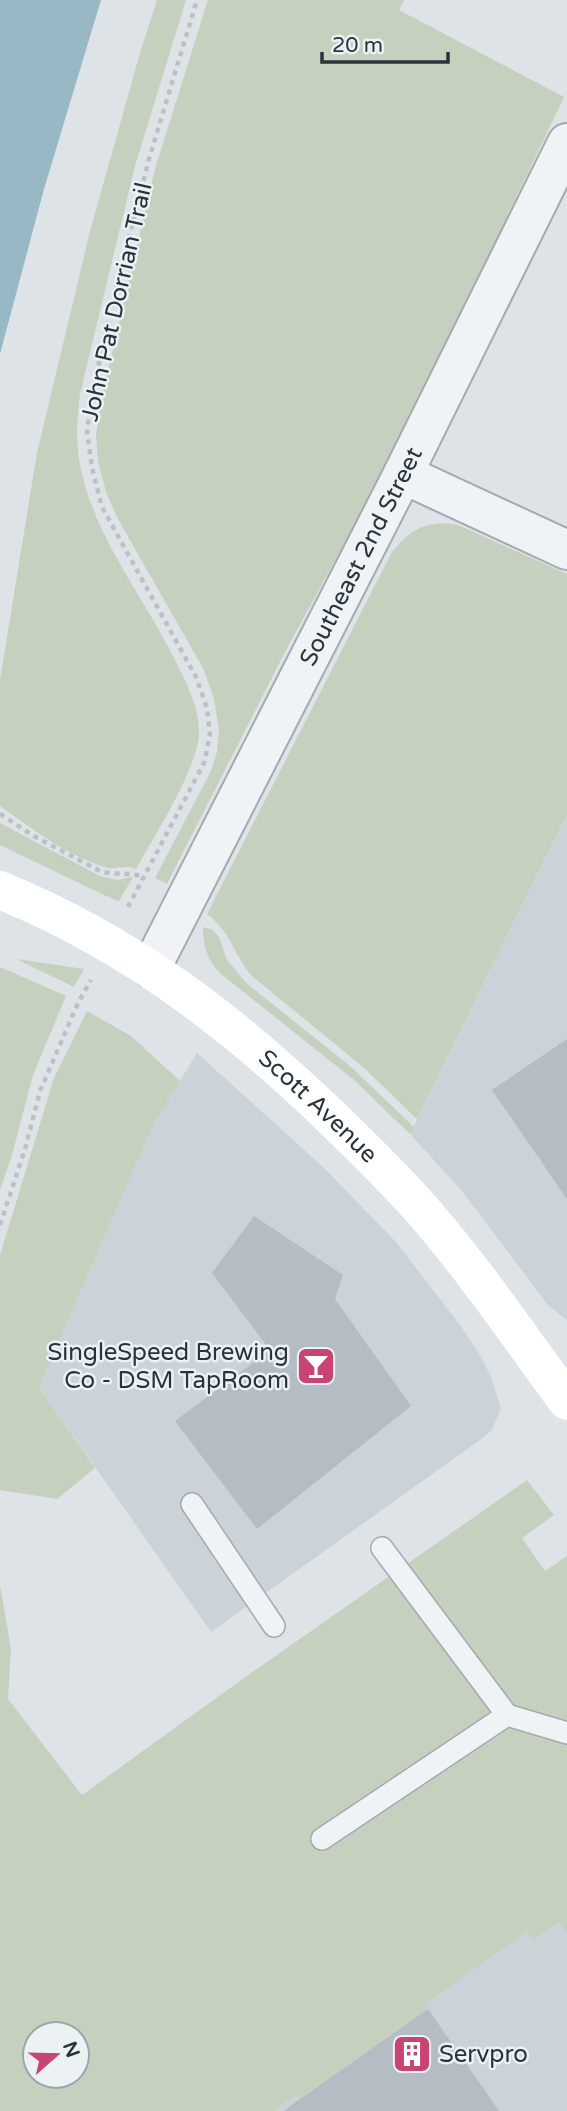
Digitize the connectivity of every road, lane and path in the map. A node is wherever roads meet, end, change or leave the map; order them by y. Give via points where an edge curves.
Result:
1 (197, 0) edge
2 (567, 143) edge
3 (403, 474) junction
4 (567, 550) edge
5 (0, 814) edge
6 (144, 877) junction
7 (0, 890) edge
8 (131, 902) dead end
9 (151, 968) junction
10 (92, 979) dead end
11 (0, 1225) edge
12 (567, 1401) edge
13 (192, 1504) dead end
14 (382, 1548) dead end
15 (274, 1626) dead end
16 (507, 1715) junction
17 (567, 1733) edge
18 (322, 1839) dead end

1 - 6 path, John Pat Dorrian Trail via 117,284 87,431 102,507 196,677 207,708 210,734 204,763
2 - 3 street, Southeast 2nd Street
3 - 4 street
3 - 9 street, Southeast 2nd Street
5 - 6 path via 100,871
6 - 8 path, John Pat Dorrian Trail
7 - 9 main road, Scott Avenue
9 - 12 main road, Scott Avenue via 264,1055 368,1153 486,1289
10 - 11 path via 40,1091
13 - 15 lane
14 - 16 lane
16 - 17 lane
16 - 18 lane

